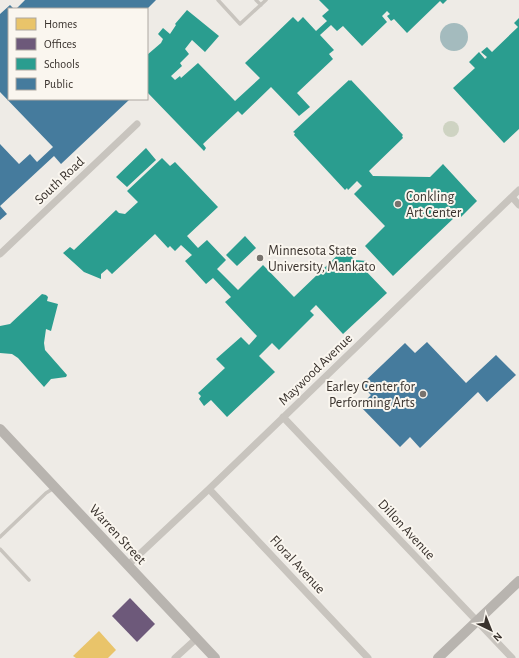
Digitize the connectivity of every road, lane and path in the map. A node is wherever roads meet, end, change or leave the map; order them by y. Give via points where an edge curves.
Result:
1 (218, 0) edge
2 (256, 0) edge
3 (266, 0) edge
4 (261, 5) junction
5 (137, 124) dead end
6 (519, 190) edge
7 (512, 197) junction
8 (519, 204) edge
9 (0, 254) edge
10 (284, 417) junction
11 (0, 429) edge
12 (55, 487) junction
13 (209, 489) junction
14 (0, 536) edge
15 (0, 549) edge
16 (128, 565) junction
17 (29, 580) dead end
18 (519, 581) edge
19 (477, 621) junction
20 (197, 638) junction
21 (175, 658) edge
22 (216, 658) edge
23 (368, 658) edge
24 (438, 658) edge
25 (512, 658) edge

1 - 4 lane via 240,24
2 - 4 lane
3 - 4 lane
5 - 9 street, South Road
6 - 7 street, Maywood Avenue
7 - 8 street
7 - 10 street, Maywood Avenue
10 - 13 street, Maywood Avenue
10 - 19 street, Dillon Avenue
11 - 12 street, Warren Street
12 - 14 lane
12 - 16 street, Warren Street
13 - 16 street, Maywood Avenue
13 - 23 street, Floral Avenue
15 - 17 lane
16 - 20 street, Warren Street
18 - 19 street
19 - 24 street
19 - 25 street, Dillon Avenue
20 - 21 street
20 - 22 street, Warren Street

